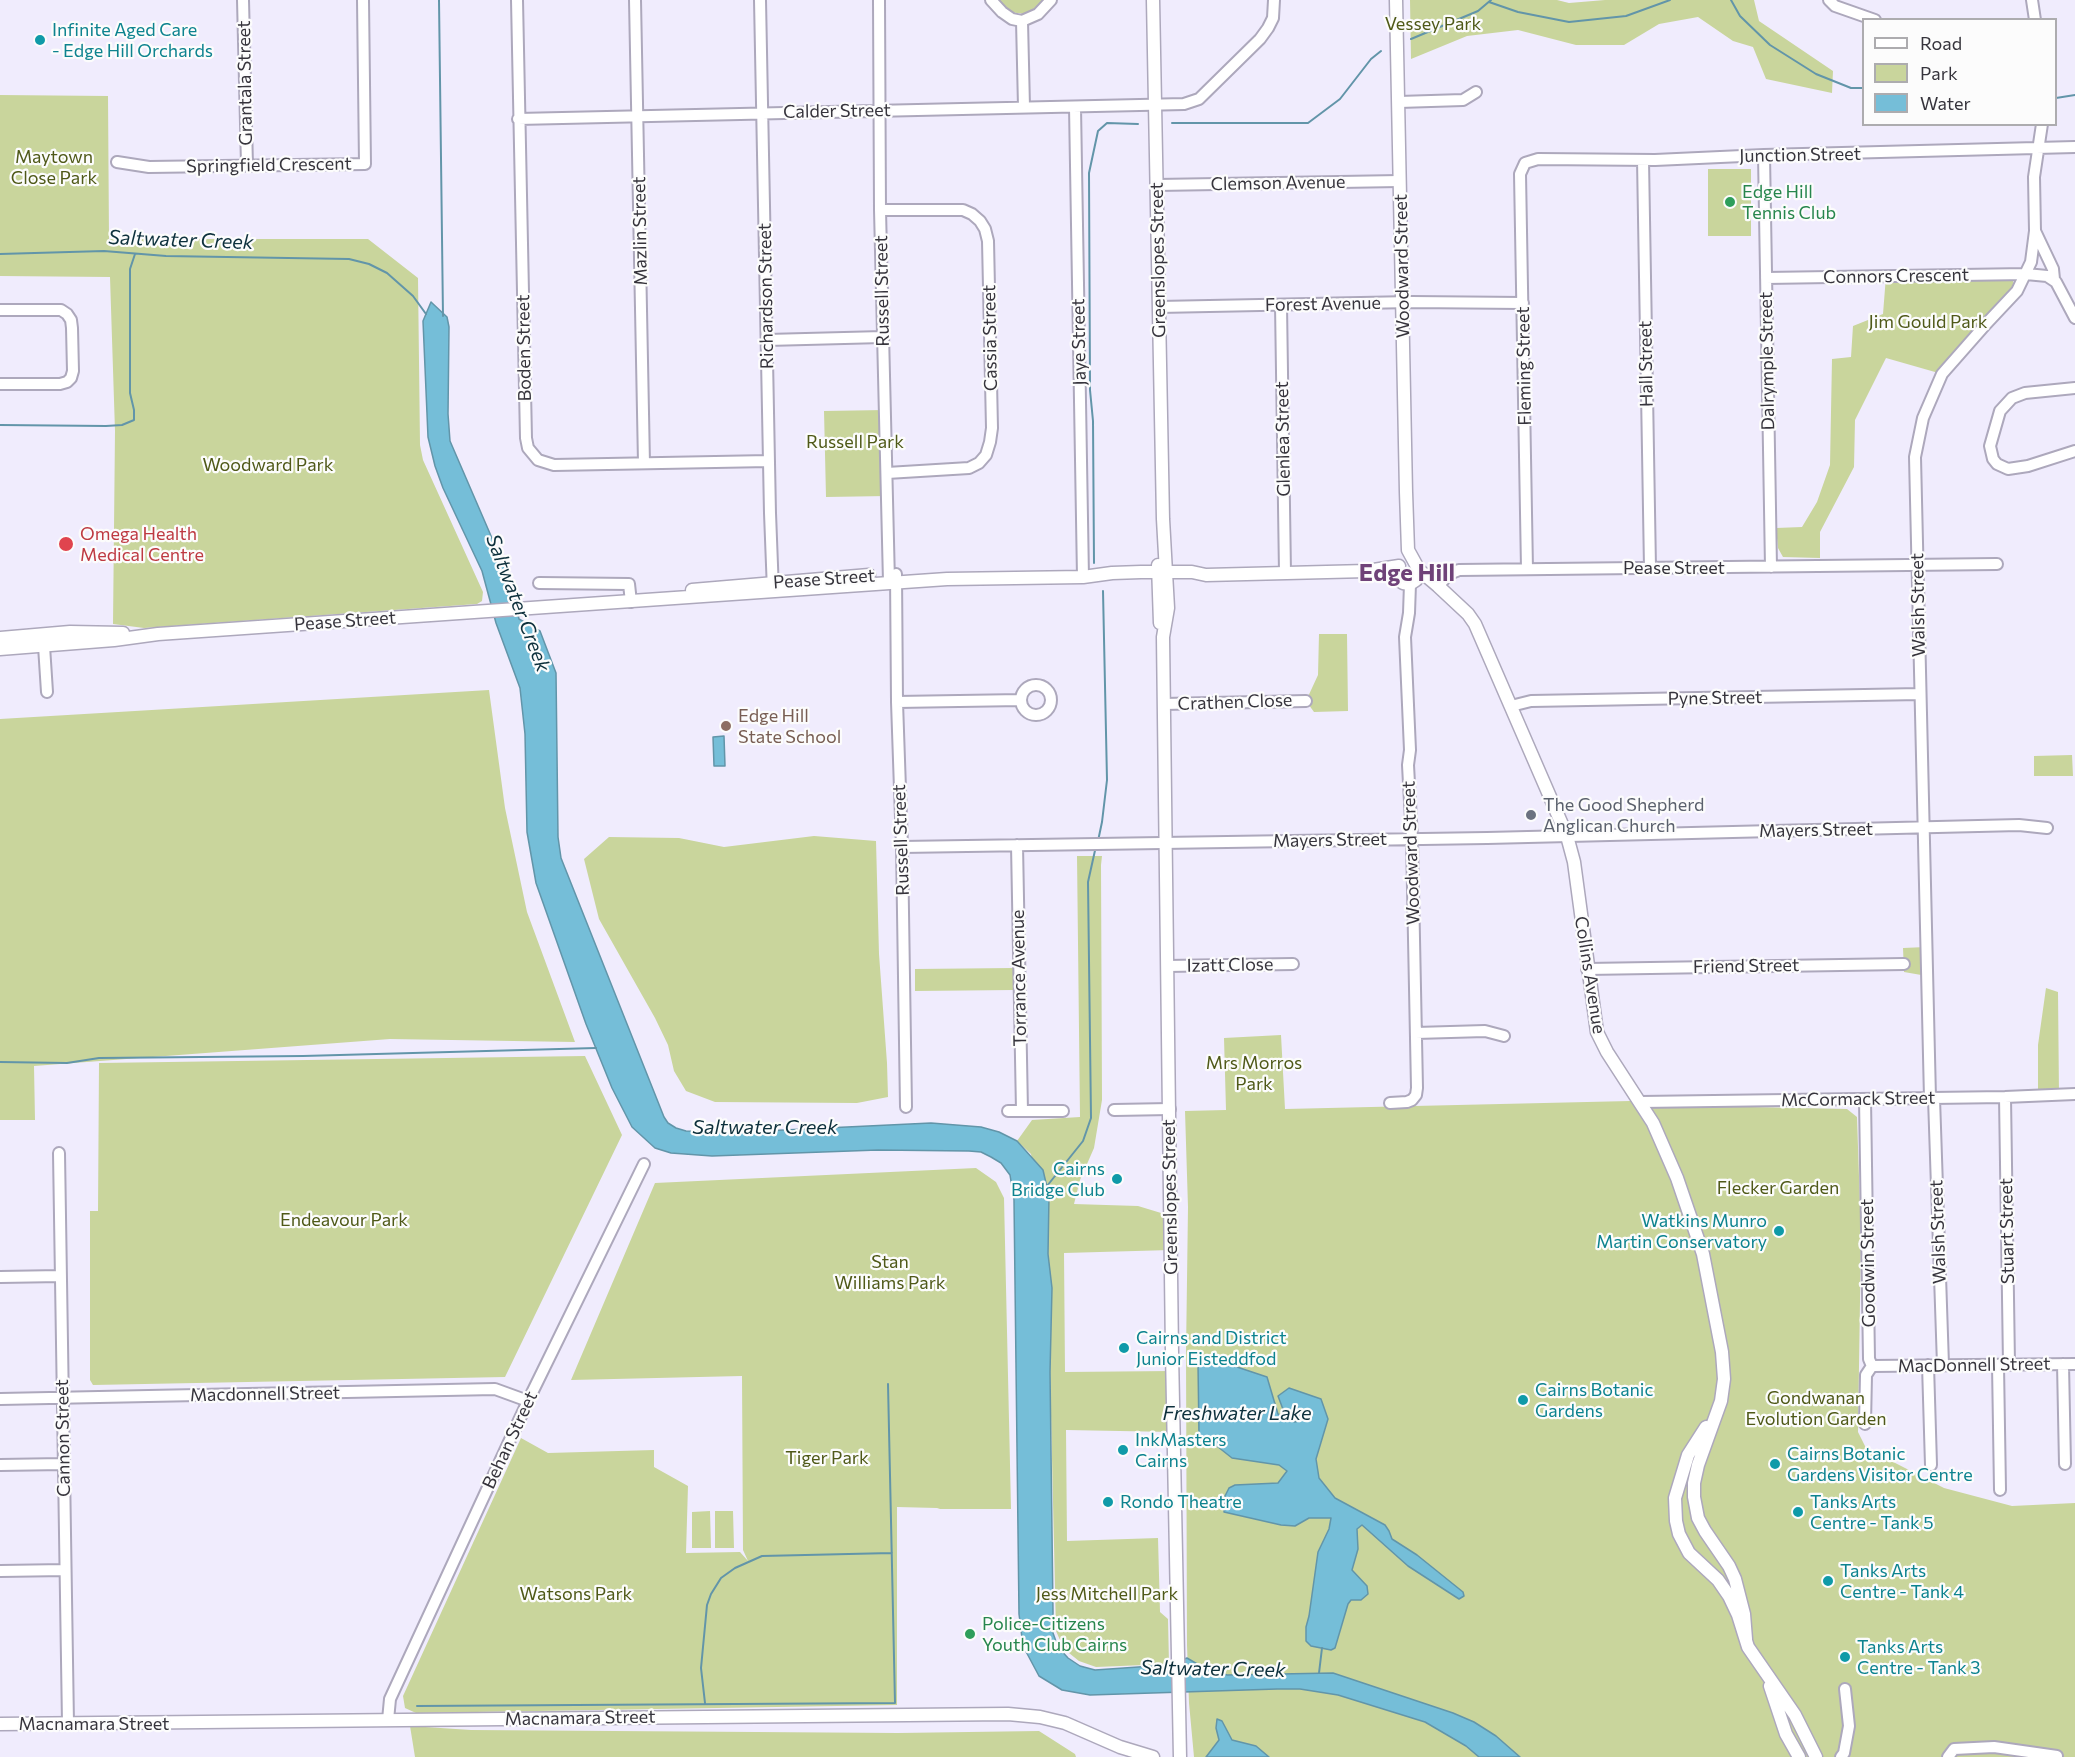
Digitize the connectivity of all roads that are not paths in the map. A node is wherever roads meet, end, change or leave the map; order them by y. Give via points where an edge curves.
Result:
1 (243, 0) edge
2 (363, 0) edge
3 (517, 0) edge
4 (635, 0) edge
5 (760, 0) edge
6 (879, 0) edge
7 (991, 0) edge
8 (1051, 0) edge
9 (1153, 0) edge
10 (1274, 0) edge
11 (1396, 0) edge
12 (1829, 0) edge
13 (2032, 0) edge
14 (1869, 18) edge
15 (2035, 18) edge
16 (1022, 21) junction
17 (1476, 92) dead end
18 (1399, 102) junction
19 (1155, 105) junction
20 (1024, 107) junction
21 (1075, 107) junction
22 (879, 111) junction
23 (762, 113) junction
24 (637, 116) junction
25 (519, 119) junction
26 (2042, 126) edge
27 (2075, 147) edge
28 (2038, 148) junction
29 (1764, 155) junction
30 (1642, 160) junction
31 (117, 162) dead end
32 (1525, 164) joint
33 (247, 165) junction
34 (1400, 181) junction
35 (1156, 184) junction
36 (880, 210) junction
37 (2035, 231) junction
38 (2026, 274) junction
39 (1766, 278) junction
40 (2054, 279) junction
41 (1402, 302) junction
42 (1523, 303) junction
43 (1281, 305) junction
44 (1159, 307) junction
45 (0, 310) edge
46 (2075, 318) edge
47 (883, 337) junction
48 (766, 340) junction
49 (0, 384) edge
50 (2075, 388) edge
51 (2075, 451) edge
52 (769, 461) junction
53 (644, 463) junction
54 (887, 473) junction
55 (1407, 532) junction
56 (1916, 564) junction
57 (1997, 564) dead end
58 (1417, 567) junction
59 (1771, 567) junction
60 (1650, 568) junction
61 (1399, 569) junction
62 (1527, 569) junction
63 (1285, 573) junction
64 (1163, 576) junction
65 (1083, 577) junction
66 (893, 578) junction
67 (539, 583) dead end
68 (1412, 583) junction
69 (1438, 586) junction
70 (773, 587) junction
71 (630, 599) junction
72 (158, 634) junction
73 (0, 638) edge
74 (44, 646) junction
75 (0, 649) edge
76 (47, 692) dead end
77 (1920, 694) junction
78 (1021, 699) dead end
79 (1306, 701) dead end
80 (897, 702) junction
81 (1164, 704) junction
82 (1511, 706) junction
83 (1923, 828) junction
84 (2047, 828) dead end
85 (1567, 837) junction
86 (1412, 839) junction
87 (1167, 843) junction
88 (1017, 845) junction
89 (902, 847) junction
90 (1293, 964) dead end
91 (1904, 964) dead end
92 (1167, 966) junction
93 (1587, 969) junction
94 (1416, 1034) junction
95 (1504, 1036) dead end
96 (2075, 1094) edge
97 (1932, 1098) junction
98 (2005, 1098) junction
99 (1865, 1099) junction
100 (1641, 1102) junction
101 (1390, 1103) dead end
102 (906, 1107) dead end
103 (1170, 1109) junction
104 (1114, 1110) dead end
105 (1022, 1111) junction
106 (1064, 1111) dead end
107 (1008, 1112) dead end
108 (59, 1153) dead end
109 (644, 1164) dead end
110 (61, 1276) junction
111 (0, 1277) edge
112 (2069, 1364) edge
113 (1928, 1365) junction
114 (1943, 1365) junction
115 (1998, 1365) junction
116 (2009, 1365) junction
117 (1872, 1366) junction
118 (62, 1398) junction
119 (0, 1399) edge
120 (528, 1401) junction
121 (1865, 1424) dead end
122 (63, 1464) junction
123 (1692, 1464) junction
124 (2065, 1464) dead end
125 (0, 1465) edge
126 (1931, 1465) dead end
127 (2001, 1490) dead end
128 (65, 1570) junction
129 (0, 1571) edge
130 (1746, 1639) junction
131 (1763, 1668) junction
132 (1845, 1689) dead end
133 (388, 1720) junction
134 (68, 1723) junction
135 (0, 1724) edge
136 (2057, 1756) edge
137 (1153, 1757) edge
138 (1180, 1757) edge
139 (1799, 1757) edge
140 (1816, 1757) edge
141 (1841, 1757) edge
142 (1948, 1757) edge

1 - 33 street, Grantala Street
2 - 33 street, Springfield Crescent via 365,164
3 - 25 street, Boden Street
4 - 24 street, Mazlin Street
5 - 23 street, Richardson Street
6 - 22 street, Russell Street
7 - 16 street via 1007,15
8 - 16 street via 1038,14
9 - 19 street, Greenslopes Street
10 - 19 street, Calder Street via 1268,28 1199,99
11 - 18 street, Woodward Street
12 - 14 street via 1835,6
13 - 15 street
16 - 20 street
17 - 18 street via 1462,100
18 - 34 street, Woodward Street
19 - 21 street, Calder Street
19 - 35 street, Greenslopes Street
20 - 21 street, Calder Street
20 - 22 street, Calder Street
21 - 65 street, Jaye Street
22 - 23 street, Calder Street
22 - 36 street, Russell Street
23 - 24 street, Calder Street
23 - 48 street, Richardson Street
24 - 25 street, Calder Street
24 - 53 street, Mazlin Street
25 - 53 street, Boden Street via 528,448 538,460 554,465
26 - 28 street, Walsh Street
27 - 28 street, Junction Street
28 - 29 street, Junction Street
28 - 37 street, Walsh Street
29 - 30 street, Junction Street
29 - 39 street, Dalrymple Street
30 - 32 street, Junction Street via 1538,159
30 - 60 street, Hall Street
31 - 33 street, Springfield Crescent via 149,167
32 - 42 street, Fleming Street via 1520,174
34 - 35 street, Clemson Avenue
34 - 41 street, Woodward Street
35 - 44 street, Greenslopes Street
36 - 47 street, Russell Street
36 - 54 street, Cassia Street via 952,209 972,214 985,228 989,265 992,428 986,455 969,468
37 - 38 street, Walsh Street
37 - 40 street
38 - 39 street, Connors Crescent
38 - 40 street, Connors Crescent
38 - 56 street, Walsh Street via 2017,291 1942,374 1923,418 1915,457
39 - 59 street, Dalrymple Street
40 - 46 street
41 - 42 street, Forest Avenue
41 - 43 street, Forest Avenue
41 - 55 street, Woodward Street
42 - 62 street, Fleming Street
43 - 44 street, Forest Avenue
43 - 63 street, Glenlea Street
44 - 64 street, Greenslopes Street
45 - 49 street via 61,310 67,314 72,327 73,371 71,378 60,384
47 - 48 street
47 - 54 street, Russell Street
48 - 52 street, Richardson Street
50 - 51 street via 2012,398 2000,411 1990,446 1997,464 2008,469
52 - 53 street, Boden Street
52 - 70 street, Richardson Street
54 - 66 street, Russell Street
55 - 58 street, Woodward Street via 1408,549
55 - 61 street, Woodward Street
56 - 57 street, Pease Street
56 - 59 street, Pease Street
56 - 77 street, Walsh Street
58 - 61 street via 1407,561
58 - 68 street via 1418,577
58 - 69 street, Collins Avenue
59 - 60 street, Pease Street
60 - 62 street, Pease Street
61 - 63 street, Pease Street
61 - 68 street via 1403,583
62 - 69 street, Pease Street via 1459,570
63 - 64 street, Pease Street via 1206,575 1192,579
64 - 65 street, Pease Street
64 - 81 street, Greenslopes Street via 1160,624
65 - 66 street, Pease Street
66 - 70 street, Pease Street
66 - 80 street, Russell Street
67 - 71 street via 628,584
68 - 69 street
68 - 86 street, Woodward Street via 1405,637
69 - 82 street, Collins Avenue via 1468,614
70 - 71 street, Pease Street
71 - 72 street, Pease Street
72 - 73 street, Pease Street via 70,632
72 - 74 street, Pease Street
74 - 75 street, Pease Street
74 - 76 street
77 - 82 street, Pyne Street via 1531,701
77 - 83 street, Walsh Street
78 - 80 street
79 - 81 street, Crathen Close
80 - 89 street, Russell Street
81 - 87 street, Greenslopes Street
82 - 85 street, Collins Avenue
83 - 84 street, Mayers Street
83 - 85 street, Mayers Street
83 - 97 street, Walsh Street
85 - 86 street, Mayers Street
85 - 93 street, Collins Avenue via 1574,862
86 - 87 street, Mayers Street
86 - 94 street, Woodward Street
87 - 88 street, Mayers Street
87 - 92 street, Greenslopes Street
88 - 89 street, Mayers Street
88 - 105 street, Torrance Avenue
89 - 102 street, Russell Street
90 - 92 street, Izatt Close
91 - 93 street, Friend Street
92 - 103 street, Greenslopes Street
93 - 100 street, Collins Avenue via 1601,1042
94 - 95 street via 1485,1031
94 - 101 street, Woodward Street via 1416,1095 1407,1102
96 - 98 street, McCormack Street
97 - 98 street, McCormack Street
97 - 99 street, McCormack Street
97 - 114 street, Walsh Street
98 - 116 street, Stuart Street
99 - 100 street, McCormack Street
99 - 117 street, Goodwin Street
100 - 123 street, Collins Avenue via 1668,1156 1703,1254 1724,1362 1719,1407 1695,1443
103 - 104 street
103 - 138 street, Greenslopes Street
105 - 106 street
105 - 107 street
108 - 110 street, Cannon Street
109 - 120 street, Behan Street
110 - 111 street
110 - 118 street, Cannon Street
112 - 116 street, MacDonnell Street
112 - 124 street
113 - 114 street, MacDonnell Street
113 - 117 street, MacDonnell Street
113 - 126 street
114 - 115 street, MacDonnell Street
115 - 116 street, MacDonnell Street
115 - 127 street
117 - 121 street, Goodwin Street via 1866,1375
118 - 119 street, Macdonnell Street
118 - 120 street, Macdonnell Street via 495,1389
118 - 122 street, Cannon Street
120 - 133 street, Behan Street via 390,1699
122 - 125 street
122 - 128 street, Cannon Street
123 - 130 street, Collins Avenue via 1698,1518 1736,1579
123 - 130 street, Collins Avenue via 1676,1498 1679,1534 1689,1553 1729,1596
128 - 129 street
128 - 134 street, Cannon Street
130 - 131 street, Collins Avenue
131 - 139 street, Collins Avenue via 1786,1734
131 - 140 street, Collins Avenue via 1795,1714
132 - 141 street via 1849,1726
133 - 134 street, Macnamara Street
133 - 137 street, Macnamara Street via 1017,1715 1065,1723
134 - 135 street, Macnamara Street
136 - 142 street via 1994,1747 1954,1749

